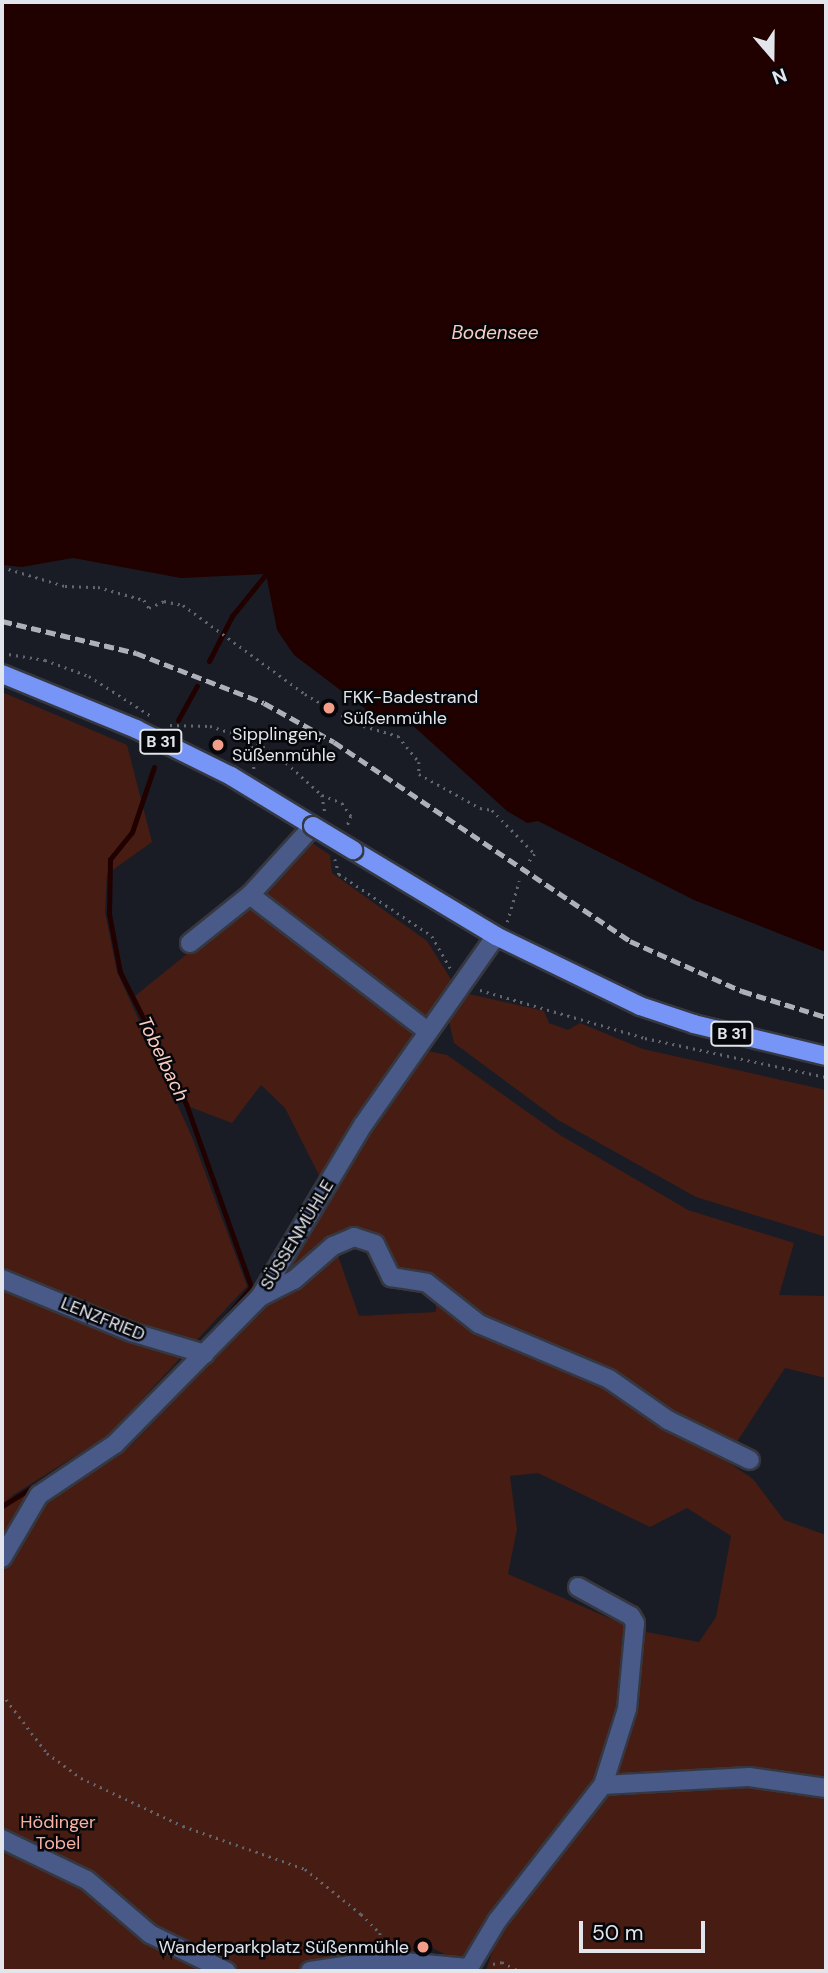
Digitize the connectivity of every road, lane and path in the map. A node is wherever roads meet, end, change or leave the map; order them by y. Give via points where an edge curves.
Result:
1 (2, 567) edge
2 (2, 653) edge
3 (2, 674) edge
4 (322, 795) junction
5 (319, 819) junction
6 (346, 829) dead end
7 (334, 858) dead end
8 (528, 863) dead end
9 (519, 881) dead end
10 (250, 895) junction
11 (496, 936) junction
12 (190, 943) dead end
13 (464, 983) junction
14 (426, 1030) junction
15 (826, 1056) edge
16 (826, 1077) edge
17 (2, 1279) edge
18 (260, 1297) junction
19 (205, 1354) junction
20 (750, 1460) dead end
21 (2, 1558) edge
22 (578, 1587) dead end
23 (2, 1694) edge
24 (603, 1785) junction
25 (826, 1788) edge
26 (2, 1839) edge
27 (384, 1960) junction
28 (470, 1970) edge
29 (226, 1971) edge
30 (310, 1971) edge
31 (519, 1971) edge

1 - 8 path via 65,586 98,587 144,600 149,608 164,601 183,605 305,694 357,724 398,736 419,762 419,774 480,808 492,810 535,854
2 - 4 path via 45,660 89,676 172,726 239,732 281,758
3 - 5 main road, B 31 via 147,735
4 - 5 path
4 - 6 path via 347,809 351,816
5 - 10 street
5 - 11 main road, B 31, bridge via 353,850
7 - 13 path via 340,874 432,936 446,967
9 - 11 path via 509,919
10 - 12 street
10 - 14 street
11 - 13 street, SÜSSENMÜHLE
11 - 15 main road, B 31 via 640,1006
13 - 14 street, SÜSSENMÜHLE
13 - 16 path via 645,1038
14 - 18 street, SÜSSENMÜHLE
17 - 19 street, LENZFRIED via 131,1332
18 - 19 street, SÜSSENMÜHLE
18 - 20 street via 294,1280 333,1246 354,1237 375,1244 391,1277 427,1283 479,1324 609,1379 668,1420
19 - 21 street, SÜSSENMÜHLE via 116,1444 39,1495
22 - 24 street via 631,1616 635,1623 627,1709
23 - 27 path via 47,1753 81,1778 183,1825 305,1869 380,1933
24 - 25 street via 749,1777
24 - 28 street via 497,1921
26 - 29 street via 87,1880 150,1934
27 - 28 street
27 - 30 street
28 - 31 path via 502,1962

